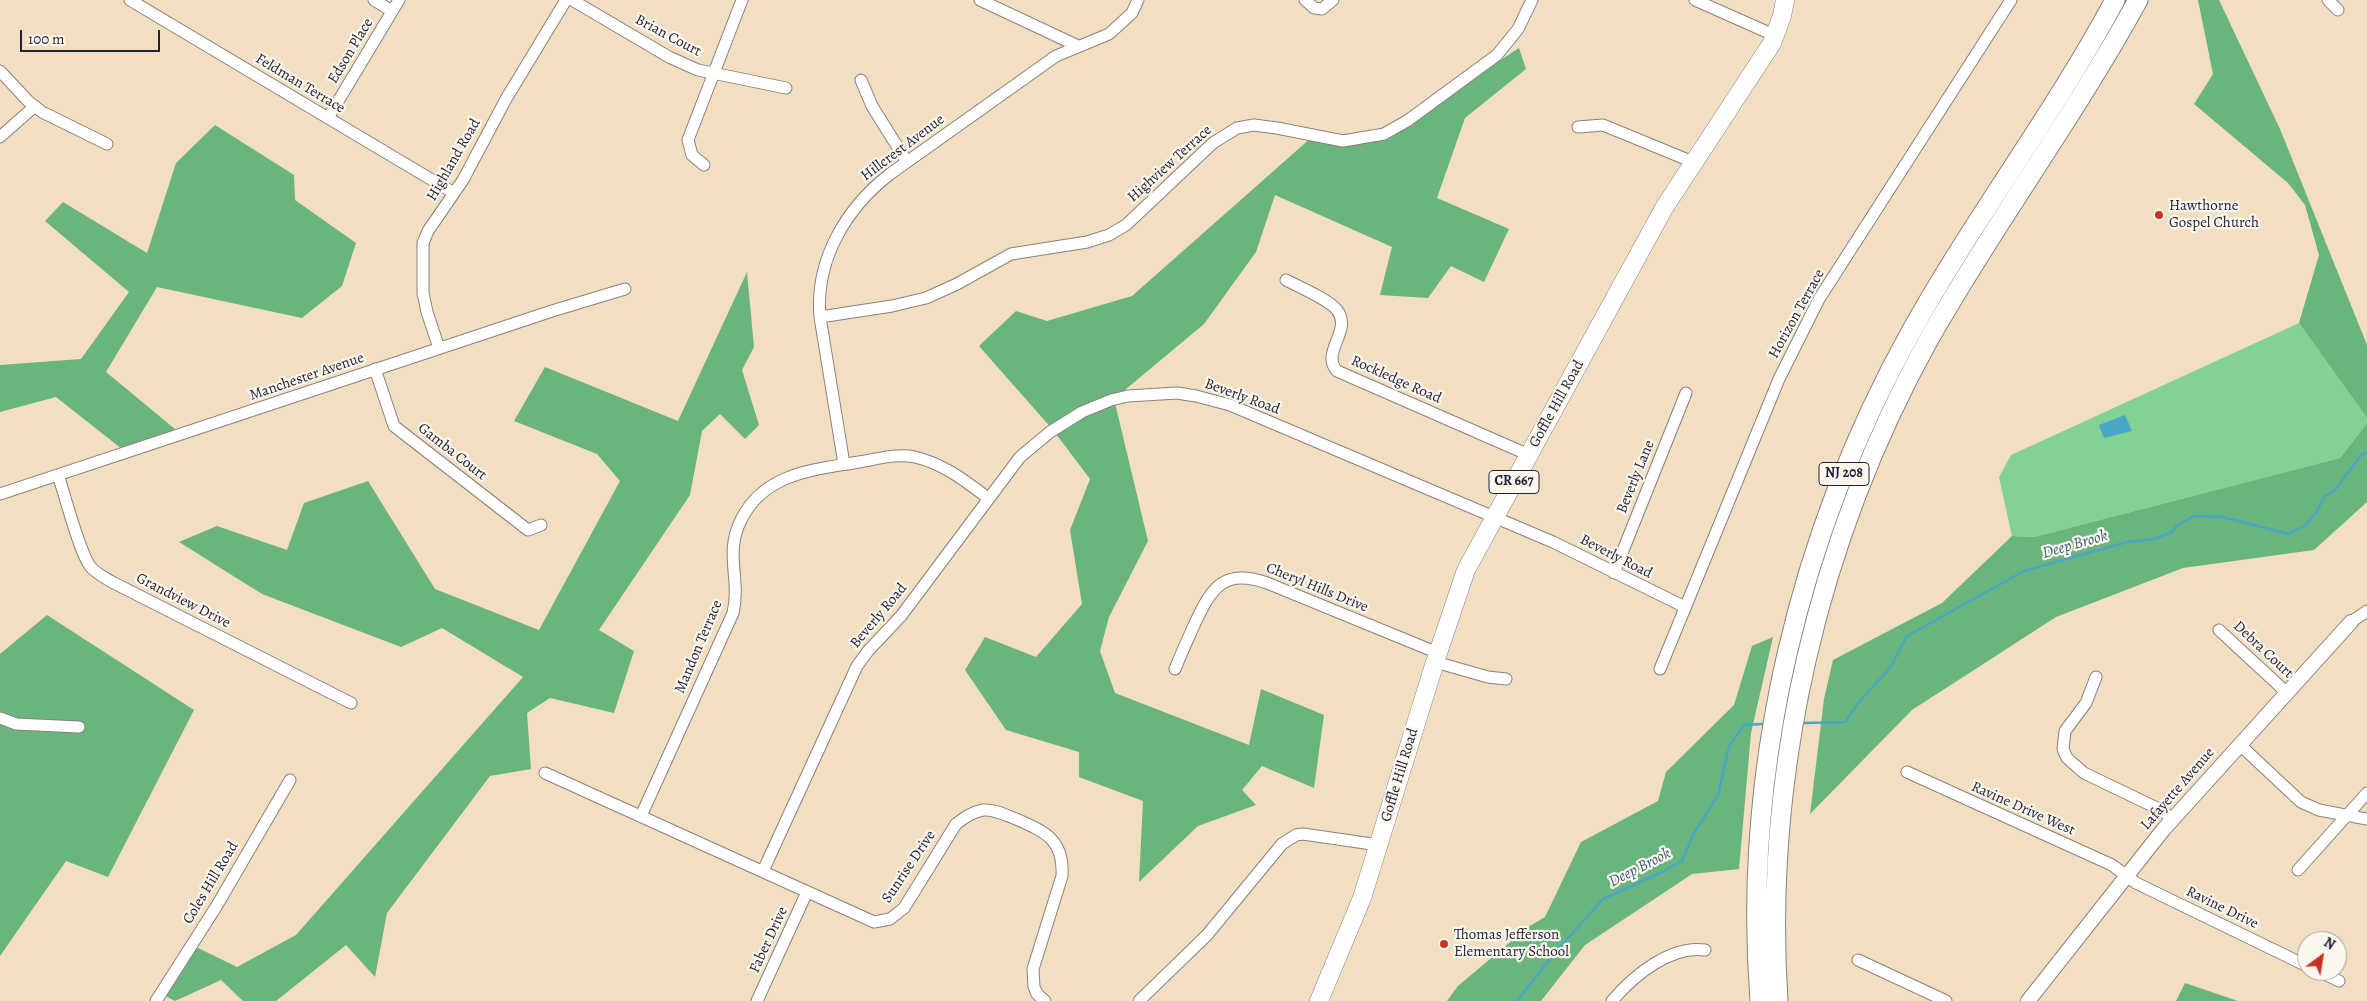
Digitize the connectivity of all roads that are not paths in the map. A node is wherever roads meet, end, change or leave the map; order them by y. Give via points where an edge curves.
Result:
1 (130, 0) edge
2 (374, 0) edge
3 (399, 0) edge
4 (566, 0) edge
5 (572, 0) edge
6 (742, 0) edge
7 (980, 0) edge
8 (1138, 0) edge
9 (1305, 0) edge
10 (1333, 0) edge
11 (1532, 0) edge
12 (1695, 0) edge
13 (1785, 0) edge
14 (2011, 0) edge
15 (2115, 0) edge
16 (2138, 0) edge
17 (2328, 0) edge
18 (2338, 10) dead end
19 (392, 11) junction
20 (1776, 36) junction
21 (1078, 46) junction
22 (0, 71) edge
23 (713, 73) junction
24 (861, 80) dead end
25 (786, 88) dead end
26 (35, 106) junction
27 (328, 118) junction
28 (1578, 127) dead end
29 (0, 137) edge
30 (107, 144) dead end
31 (907, 162) junction
32 (1693, 162) junction
33 (704, 165) dead end
34 (454, 193) junction
35 (1286, 280) dead end
36 (624, 289) dead end
37 (820, 317) junction
38 (439, 348) junction
39 (375, 369) junction
40 (1686, 394) dead end
41 (1529, 455) junction
42 (844, 464) junction
43 (58, 475) junction
44 (0, 494) edge
45 (988, 498) junction
46 (1494, 518) junction
47 (541, 525) dead end
48 (1614, 573) junction
49 (1685, 607) junction
50 (2367, 611) edge
51 (2351, 622) joint
52 (2219, 630) dead end
53 (1437, 657) junction
54 (1660, 669) dead end
55 (1174, 670) dead end
56 (2096, 677) dead end
57 (1506, 679) dead end
58 (2286, 692) junction
59 (351, 703) dead end
60 (0, 718) edge
61 (79, 727) dead end
62 (2239, 744) junction
63 (1906, 772) dead end
64 (545, 773) dead end
65 (290, 780) dead end
66 (2367, 793) edge
67 (2348, 815) junction
68 (640, 816) junction
69 (2172, 819) junction
70 (2367, 819) edge
71 (1379, 845) junction
72 (2298, 870) dead end
73 (763, 872) junction
74 (2126, 874) junction
75 (807, 892) junction
76 (1705, 950) dead end
77 (1858, 960) dead end
78 (2297, 961) edge
79 (156, 1001) edge
80 (757, 1001) edge
81 (1045, 1001) edge
82 (1138, 1001) edge
83 (1319, 1001) edge
84 (1612, 1001) edge
85 (1760, 1001) edge
86 (1778, 1001) edge
87 (1946, 1001) edge
88 (2028, 1001) edge

1 - 27 street, Feldman Terrace
2 - 19 street
3 - 19 street, Edson Place
4 - 34 street, Highland Road
5 - 23 street, Brian Court via 669,57
6 - 23 street
7 - 21 street
8 - 21 street, Hillcrest Avenue via 1132,13 1109,34
9 - 10 street via 1314,8 1322,9
11 - 37 street, Highview Terrace via 1518,30 1497,55 1407,121 1384,134 1343,141 1254,125 1237,128 1213,143 1126,225 1109,235 1087,242 1011,254 926,298
12 - 20 street
13 - 20 main road, Goffle Hill Road / CR 667
14 - 49 street, Horizon Terrace via 1819,299 1800,334
15 - 85 highway, NJ 208 via 1913,328 1866,421 1828,517 1794,626 1769,754 1757,892
16 - 86 highway, NJ 208 via 1930,338 1884,429 1845,526 1807,655 1788,757 1778,860
17 - 18 street
19 - 27 street, Edson Place
20 - 32 main road, Goffle Hill Road / CR 667
21 - 31 street, Hillcrest Avenue via 1056,56
22 - 26 street
23 - 25 street, Brian Court
23 - 33 street via 688,140 692,155
24 - 31 street via 872,106
26 - 29 street
26 - 30 street
27 - 34 street, Feldman Terrace
28 - 32 street via 1603,125
31 - 37 street, Hillcrest Avenue via 871,188 834,243 821,278
32 - 41 main road, Goffle Hill Road / CR 667 via 1664,208
34 - 38 street, Highland Road via 428,231 422,252 423,293
35 - 41 street, Rockledge Road via 1331,304 1340,315 1342,331 1332,357 1338,371
36 - 38 street, Manchester Avenue
37 - 42 street, Hillcrest Avenue
38 - 39 street, Manchester Avenue
39 - 43 street, Manchester Avenue
39 - 47 street, Gamba Court via 394,426 528,530
40 - 48 street, Beverly Lane
41 - 46 main road, Goffle Hill Road / CR 667
42 - 45 street, Mandon Terrace via 913,457 949,469
42 - 68 street, Mandon Terrace via 799,472 777,482 761,493 744,514 732,548 737,584 733,613
43 - 44 street, Manchester Avenue
43 - 59 street, Grandview Drive via 82,549 94,570
45 - 46 street, Beverly Road via 1034,443 1082,412 1128,396 1178,393 1230,405
45 - 73 street, Beverly Road via 901,616 857,666
46 - 48 street, Beverly Road
46 - 53 main road, Goffle Hill Road / CR 667 via 1466,570
48 - 49 street, Beverly Road
49 - 54 street, Horizon Terrace
50 - 51 street, Lafayette Avenue
51 - 58 street, Lafayette Avenue
52 - 58 street, Debra Court
53 - 55 street, Cheryl Hills Drive via 1267,583 1240,577 1218,584 1208,596
53 - 57 street, Cheryl Hills Drive via 1488,677
53 - 71 main road, Goffle Hill Road / CR 667
56 - 69 street via 2086,703 2065,731 2063,749 2067,758 2078,770 2161,810
58 - 62 street, Lafayette Avenue
60 - 61 street via 16,724
62 - 67 street via 2301,802 2319,810
62 - 69 street, Lafayette Avenue
63 - 74 street, Ravine Drive West
64 - 68 street, Sunrise Drive
65 - 79 street, Coles Hill Road via 216,907
66 - 67 street
67 - 70 street
67 - 72 street
68 - 73 street, Sunrise Drive
69 - 74 street, Lafayette Avenue
71 - 82 street via 1303,834 1288,838 1207,935
71 - 83 main road, Goffle Hill Road / CR 667 via 1362,898
73 - 75 street, Sunrise Drive
74 - 78 street, Ravine Drive via 2136,883
74 - 88 street, Lafayette Avenue
75 - 80 street, Faber Drive
75 - 81 street, Sunrise Drive via 867,920 882,922 904,908 956,824 964,818 993,810 1034,826 1058,846 1062,865 1062,876 1033,969 1034,987
76 - 84 street via 1692,948 1655,964
77 - 87 street

